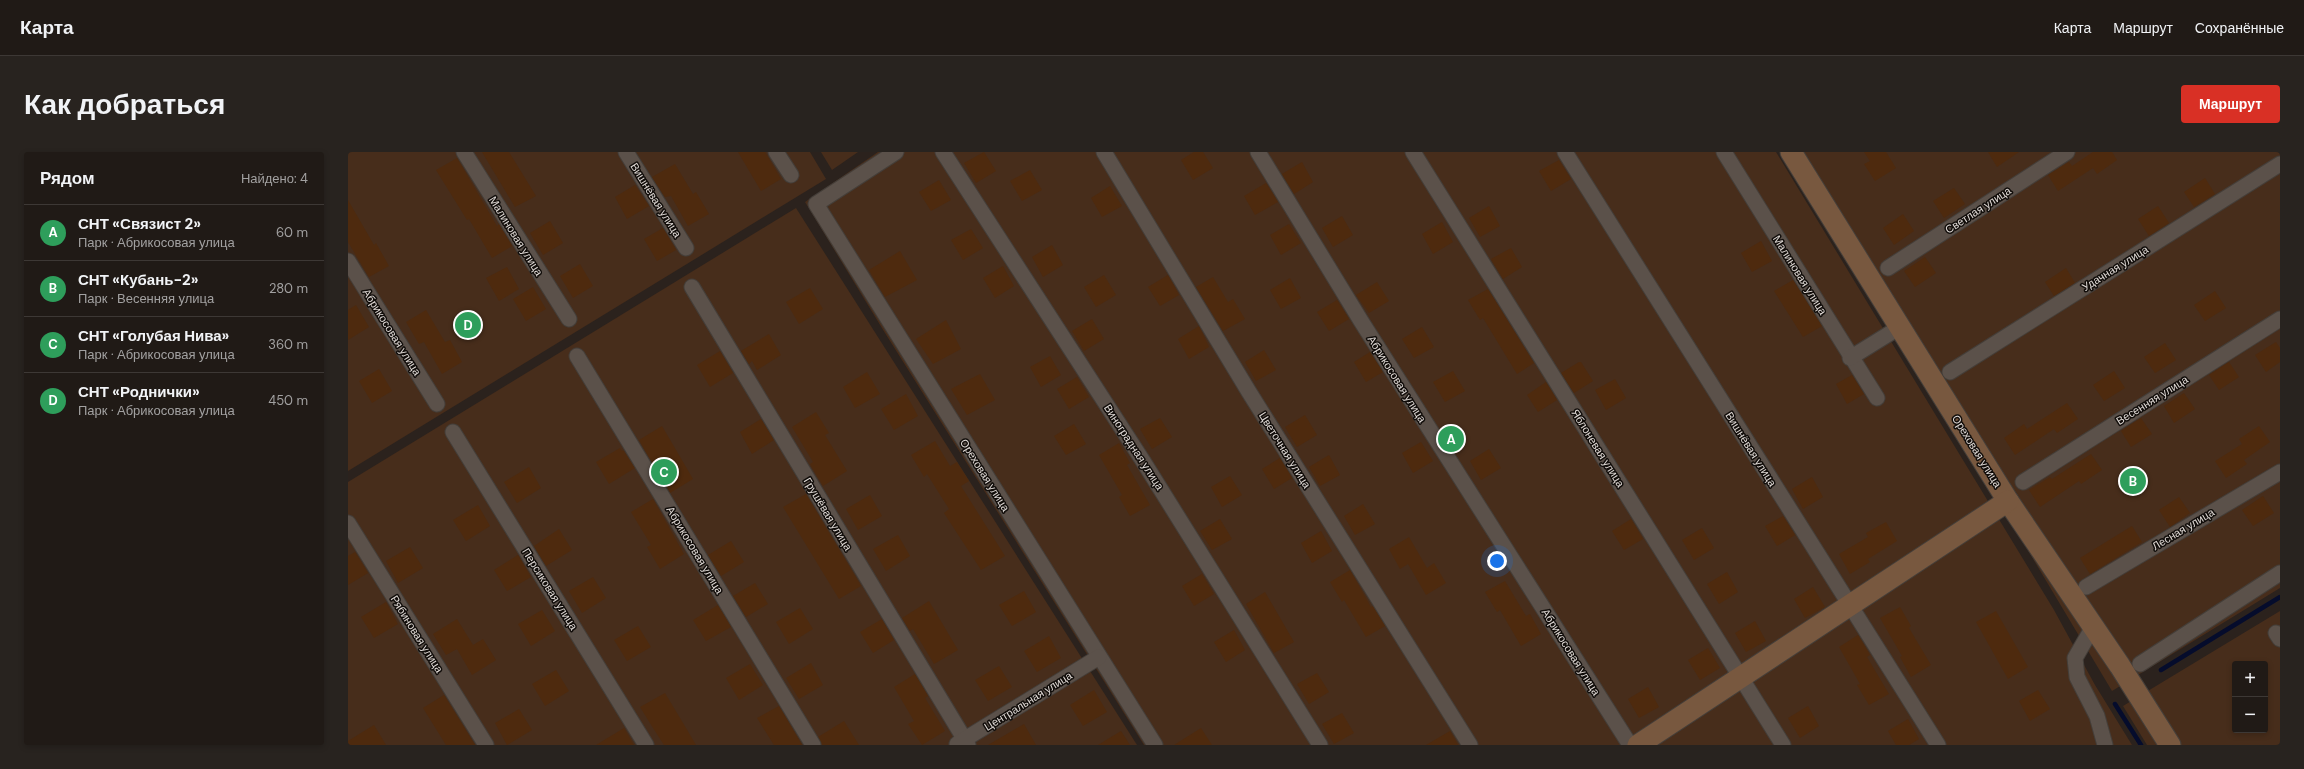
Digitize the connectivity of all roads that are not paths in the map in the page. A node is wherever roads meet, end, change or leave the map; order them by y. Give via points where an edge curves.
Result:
1 (464, 152) edge
2 (626, 152) edge
3 (776, 152) edge
4 (896, 152) edge
5 (943, 152) edge
6 (1104, 152) edge
7 (1258, 152) edge
8 (1413, 152) edge
9 (1565, 152) edge
10 (1724, 152) edge
11 (1791, 152) edge
12 (2067, 152) edge
13 (2280, 164) edge
14 (790, 175) dead end
15 (686, 248) dead end
16 (348, 261) edge
17 (1888, 268) dead end
18 (692, 287) dead end
19 (569, 319) dead end
20 (2280, 319) edge
21 (1900, 327) junction
22 (577, 356) dead end
23 (1850, 358) junction
24 (1950, 372) dead end
25 (1877, 398) dead end
26 (437, 404) dead end
27 (453, 432) dead end
28 (2280, 472) edge
29 (2023, 482) dead end
30 (2008, 502) junction
31 (348, 523) edge
32 (2280, 573) edge
33 (2086, 587) dead end
34 (1850, 605) junction
35 (2093, 627) junction
36 (1099, 657) junction
37 (2140, 664) dead end
38 (1741, 677) junction
39 (963, 743) edge
40 (486, 745) edge
41 (646, 745) edge
42 (813, 745) edge
43 (1155, 745) edge
44 (1320, 745) edge
45 (1470, 745) edge
46 (1630, 745) edge
47 (1638, 745) edge
48 (1783, 745) edge
49 (1938, 745) edge
50 (2105, 745) edge
51 (2170, 745) edge

1 - 19 street, Малиновая улица
2 - 15 street, Вишнёвая улица
3 - 14 street
4 - 36 street, Ореховая улица via 816,204
5 - 44 street, Виноградная улица via 1143,460
6 - 45 street, Цветочная улица via 1249,392
7 - 46 street, Абрикосовая улица via 1361,321
8 - 38 street, Яблоневая улица
9 - 34 street, Вишнёвая улица
10 - 23 street, Малиновая улица
11 - 21 street, Ореховая улица
12 - 17 street, Светлая улица
13 - 24 street, Удачная улица
16 - 26 street, Абрикосовая улица
18 - 39 street, Грушёвая улица
20 - 29 street, Весенняя улица
21 - 23 street
21 - 30 street, Ореховая улица
22 - 42 street, Абрикосовая улица
23 - 25 street, Малиновая улица
27 - 41 street, Персиковая улица
28 - 33 street, Лесная улица
30 - 34 street
30 - 35 street, Ореховая улица
31 - 40 street, Рябиновая улица
32 - 37 street
34 - 38 street
34 - 49 street, Вишнёвая улица
35 - 50 street via 2075,658 2077,677 2097,716
35 - 51 street, Ореховая улица
36 - 39 street, Центральная улица
36 - 43 street, Ореховая улица
38 - 47 street
38 - 48 street, Яблоневая улица

